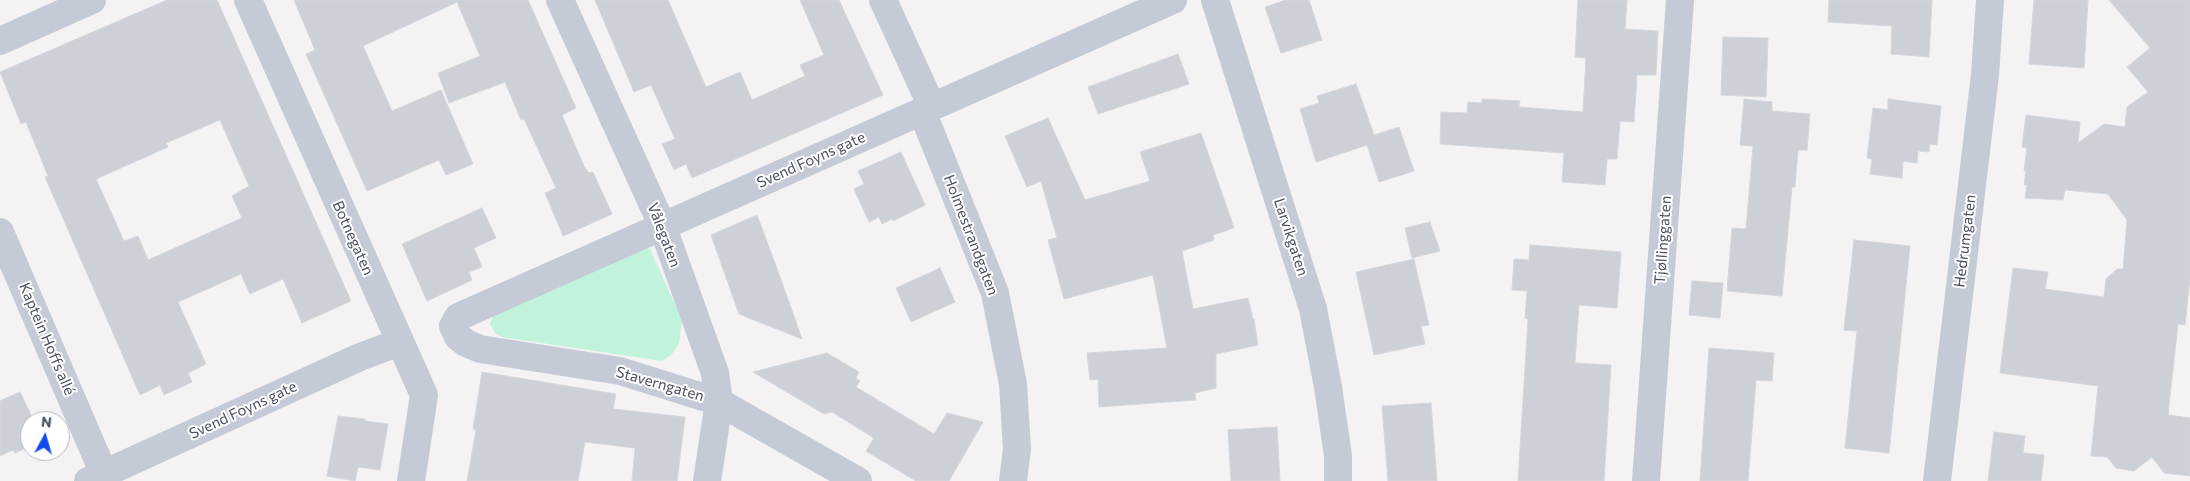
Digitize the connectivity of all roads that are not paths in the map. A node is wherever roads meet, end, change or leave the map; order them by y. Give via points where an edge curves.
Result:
1 (92, 0) edge
2 (248, 0) edge
3 (560, 0) edge
4 (883, 0) edge
5 (1173, 0) edge
6 (1216, 0) edge
7 (1680, 0) edge
8 (1990, 0) edge
9 (0, 41) edge
10 (926, 109) junction
11 (662, 225) junction
12 (0, 232) edge
13 (453, 326) joint
14 (400, 342) junction
15 (719, 402) junction
16 (100, 478) edge
17 (411, 481) edge
18 (706, 481) edge
19 (858, 481) edge
20 (1013, 481) edge
21 (1338, 481) edge
22 (1646, 481) edge
23 (1937, 481) edge

1 - 9 street
2 - 14 street, Botnegaten
3 - 11 street, Vålegaten
4 - 10 street, Holmestrandgaten
5 - 10 street, Svend Foyns gate
6 - 21 street, Larvikgaten via 1313,309 1328,386 1338,456
7 - 22 street, Tjøllinggaten
8 - 23 street, Hedrumgaten via 1985,76
10 - 11 street, Svend Foyns gate
10 - 20 street, Holmestrandgaten via 995,293 1013,384 1017,448
11 - 13 street, Svend Foyns gate via 458,317
11 - 15 street, Vålegaten via 715,374
12 - 16 street, Kaptein Hoffs allé
13 - 15 street, Staverngaten via 458,337 480,349 620,371
14 - 16 street, Svend Foyns gate via 360,357
14 - 17 street, Botnegaten via 424,395
15 - 18 street, Vålegaten
15 - 19 street, Staverngaten

